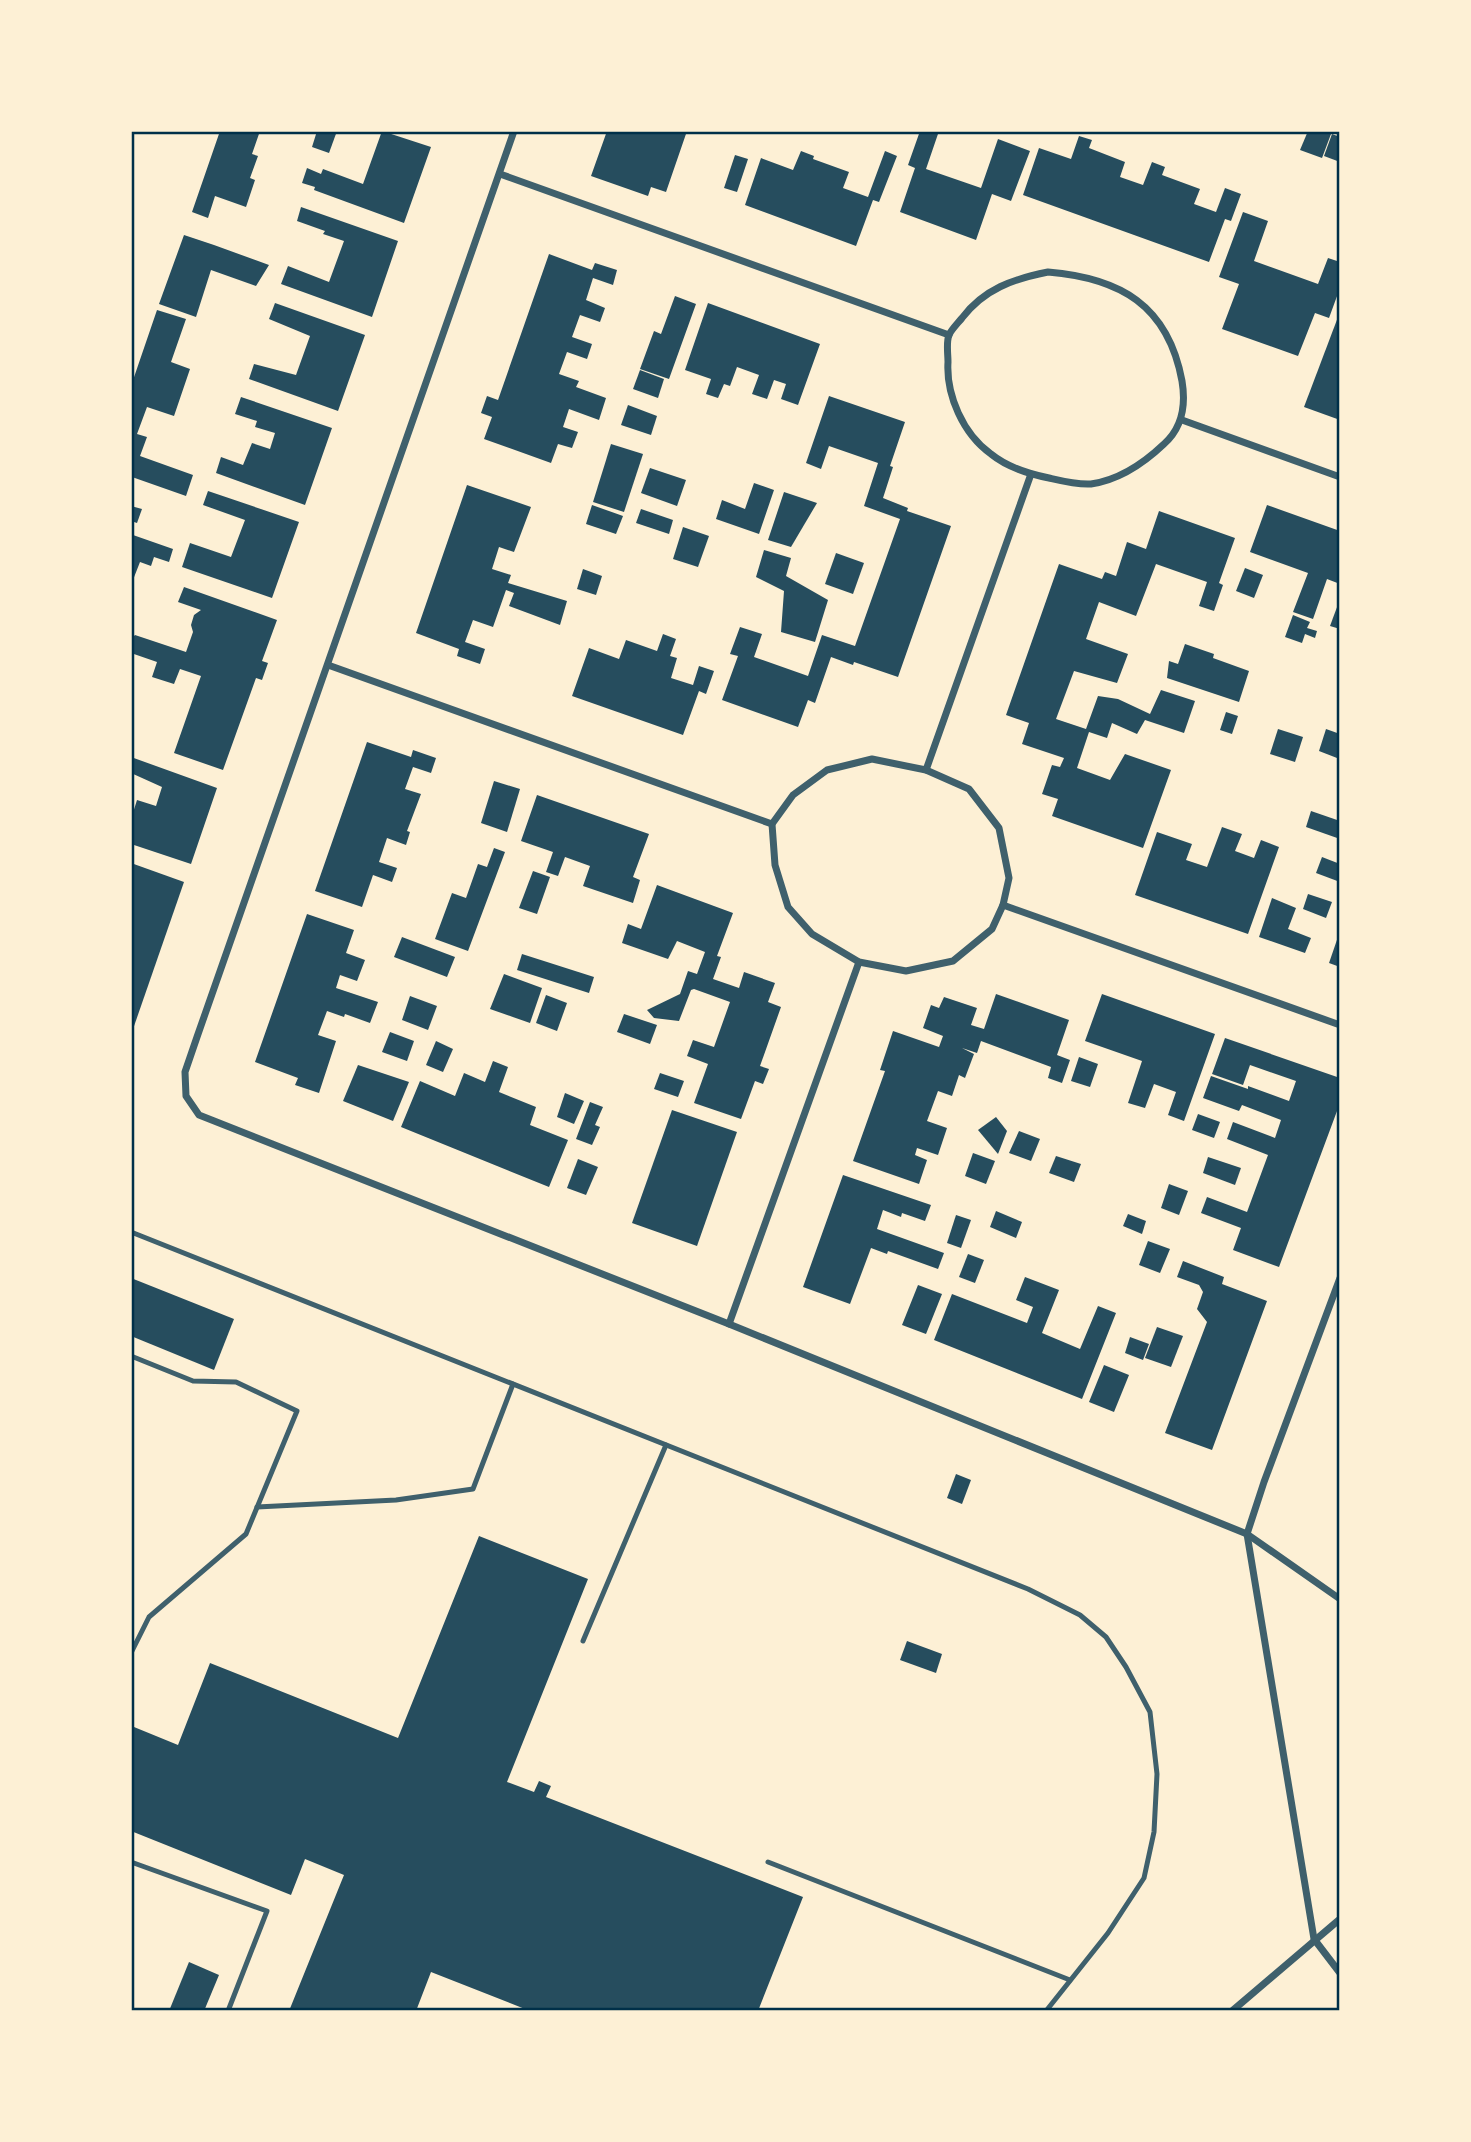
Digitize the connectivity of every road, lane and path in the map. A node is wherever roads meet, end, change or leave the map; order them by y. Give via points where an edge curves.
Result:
1 (514, 131) edge
2 (500, 174) junction
3 (949, 335) junction
4 (1182, 420) junction
5 (1031, 474) junction
6 (1340, 477) edge
7 (328, 665) junction
8 (926, 770) junction
9 (772, 824) junction
10 (1003, 905) junction
11 (859, 962) junction
12 (1340, 1025) edge
13 (131, 1232) edge
14 (1340, 1278) edge
15 (729, 1324) junction
16 (131, 1356) edge
17 (513, 1384) junction
18 (666, 1445) junction
19 (257, 1507) junction
20 (1247, 1534) junction
21 (1340, 1599) edge
22 (583, 1641) dead end
23 (131, 1653) edge
24 (131, 1862) edge
25 (768, 1863) dead end
26 (1340, 1919) edge
27 (1314, 1939) junction
28 (1340, 1973) edge
29 (1070, 1980) junction
30 (228, 2011) edge
31 (1046, 2011) edge
32 (1232, 2011) edge

1 - 2 street
2 - 3 street
2 - 7 street
3 - 4 street via 970,308 993,289 1018,278 1048,272 1082,275 1110,284 1153,314 1170,339 1183,389
3 - 5 street via 947,373 953,404 990,454
4 - 5 street via 1151,457 1126,473 1091,484
4 - 6 street
5 - 8 street
7 - 9 street
7 - 15 street via 185,1072 186,1096 199,1115
8 - 9 street via 872,759 827,770 793,795
8 - 10 street via 969,789 999,828 1009,878
9 - 11 street via 775,865 788,907 811,934
10 - 11 street via 992,929 953,961 906,971
10 - 12 street
11 - 15 street
13 - 17 lane
14 - 20 street
15 - 20 street
16 - 19 lane via 193,1381 236,1382 297,1410
17 - 18 lane
17 - 19 lane via 474,1489 396,1500
18 - 22 lane
18 - 29 lane via 1028,1589 1080,1615 1106,1637 1150,1712 1157,1774 1154,1832 1144,1878
19 - 23 lane via 246,1534 149,1617
20 - 21 street
20 - 27 street
24 - 30 lane via 267,1911
25 - 29 lane
26 - 27 street
27 - 28 street
27 - 32 street
29 - 31 lane

